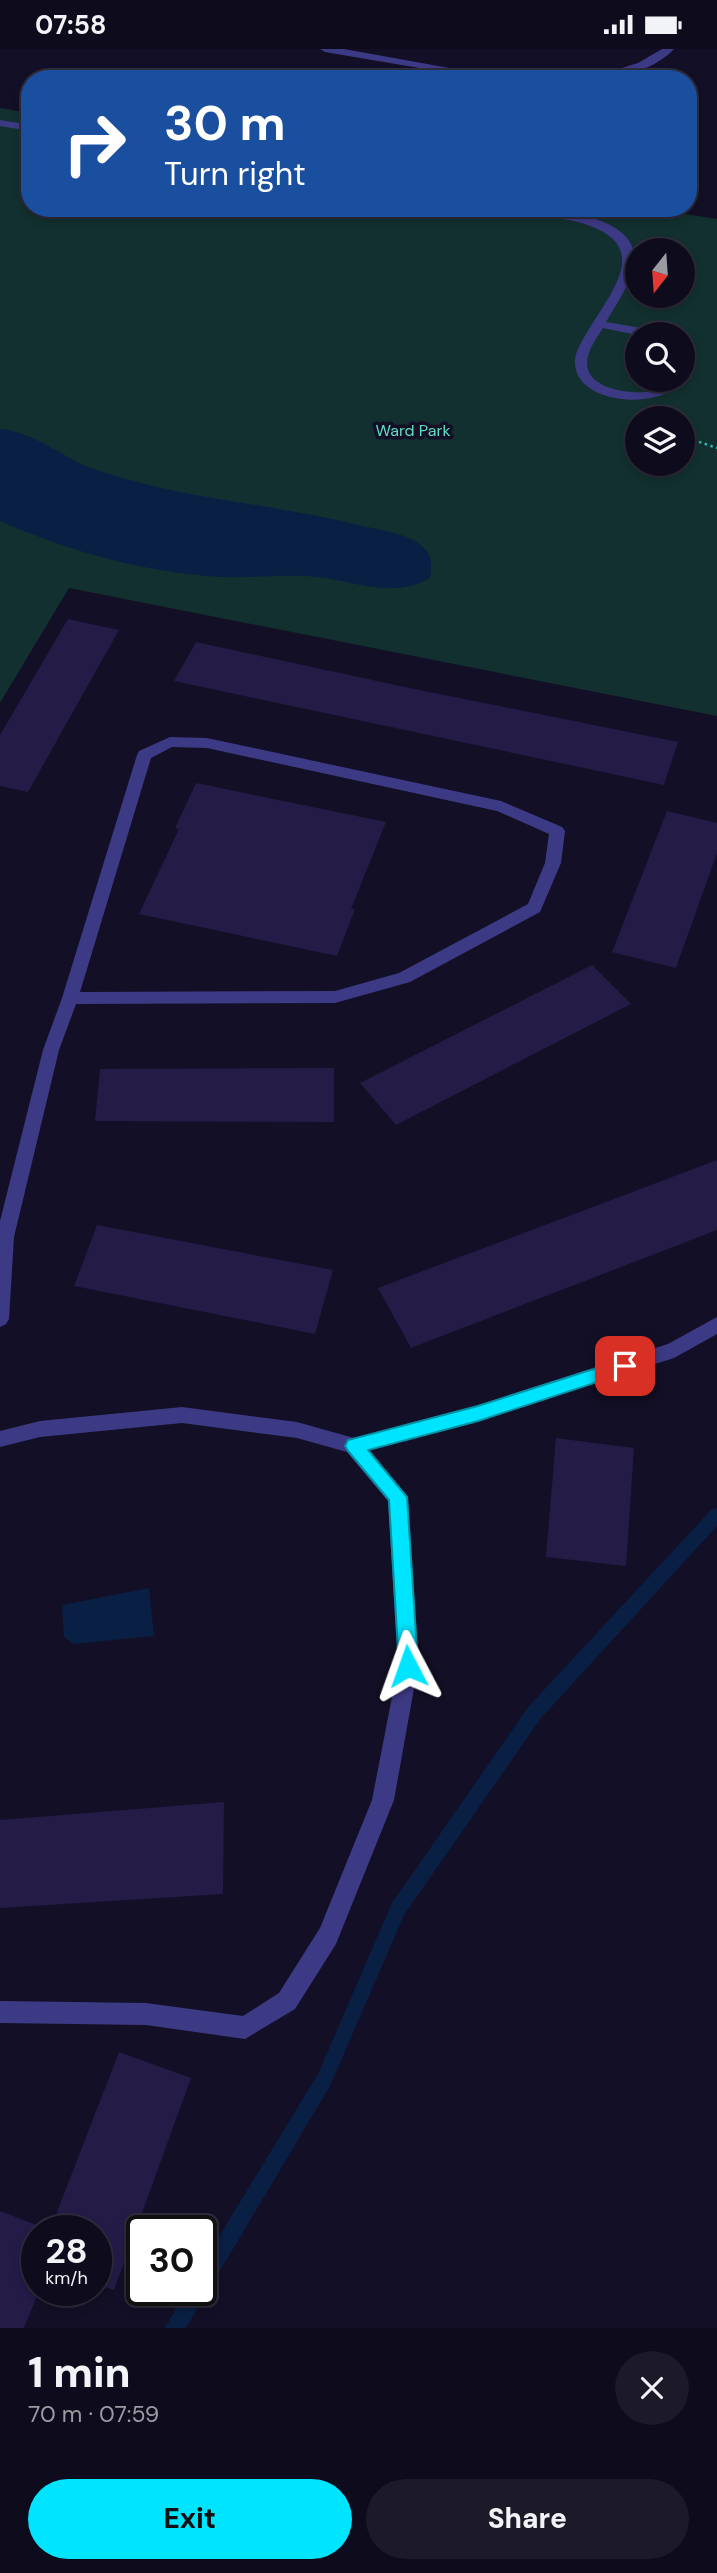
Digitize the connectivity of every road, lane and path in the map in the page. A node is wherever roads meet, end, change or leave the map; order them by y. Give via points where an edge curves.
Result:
1 (325, 49) edge
2 (670, 49) edge
3 (451, 70) edge
4 (627, 70) edge
5 (0, 123) edge
6 (21, 126) edge
7 (567, 217) edge
8 (599, 324) junction
9 (625, 329) edge
10 (672, 392) edge
11 (695, 440) edge
12 (717, 448) edge
13 (70, 998) junction
14 (0, 1319) edge
15 (717, 1325) edge
16 (0, 1439) edge
17 (354, 1446) junction
18 (0, 2013) edge

1 - 3 street
2 - 4 street
5 - 6 street
7 - 8 street via 607,228 626,244 629,255 622,280
8 - 9 street
8 - 10 street via 581,363 590,381 629,398
11 - 12 path
13 - 13 street via 144,755 170,742 207,743 501,806 557,831 554,863 534,908 404,978 335,997
13 - 14 street via 51,1050 5,1237
15 - 17 street via 674,1350 478,1413
16 - 17 street via 40,1429 182,1415 297,1430
17 - 18 street via 398,1497 408,1666 383,1800 328,1936 287,2001 245,2028 146,2014

